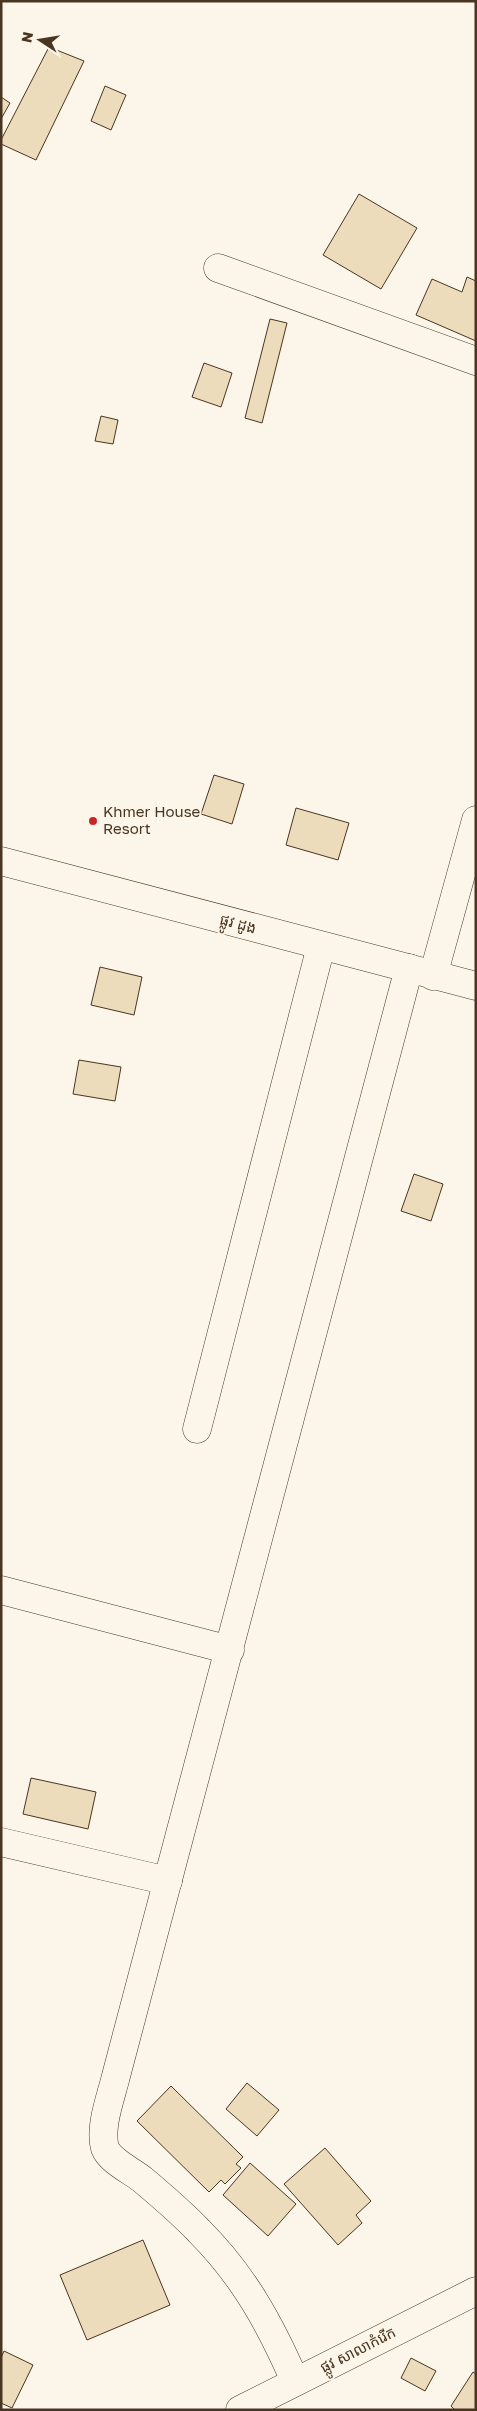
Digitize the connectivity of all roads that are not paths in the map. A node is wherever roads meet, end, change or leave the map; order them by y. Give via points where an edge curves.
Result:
1 (218, 268) dead end
2 (476, 361) edge
3 (476, 820) edge
4 (1, 861) edge
5 (321, 946) junction
6 (421, 972) junction
7 (476, 986) edge
8 (197, 1429) dead end
9 (1, 1590) edge
10 (230, 1650) junction
11 (1, 1842) edge
12 (168, 1881) junction
13 (476, 2291) edge
14 (295, 2381) junction
15 (240, 2410) edge

1 - 2 street
3 - 6 street
4 - 5 street, ផ្លូវ ដូង
5 - 6 street, ផ្លូវ ដូង
5 - 8 street
6 - 7 street, ផ្លូវ ដូង
6 - 10 street
9 - 10 street
10 - 12 street
11 - 12 street
12 - 14 street via 116,2076 105,2125 106,2148 109,2154 200,2231 226,2262 257,2302
13 - 14 street, ផ្លូវ សាលាកំរើក
14 - 15 street, ផ្លូវ សាលាកំរើក

